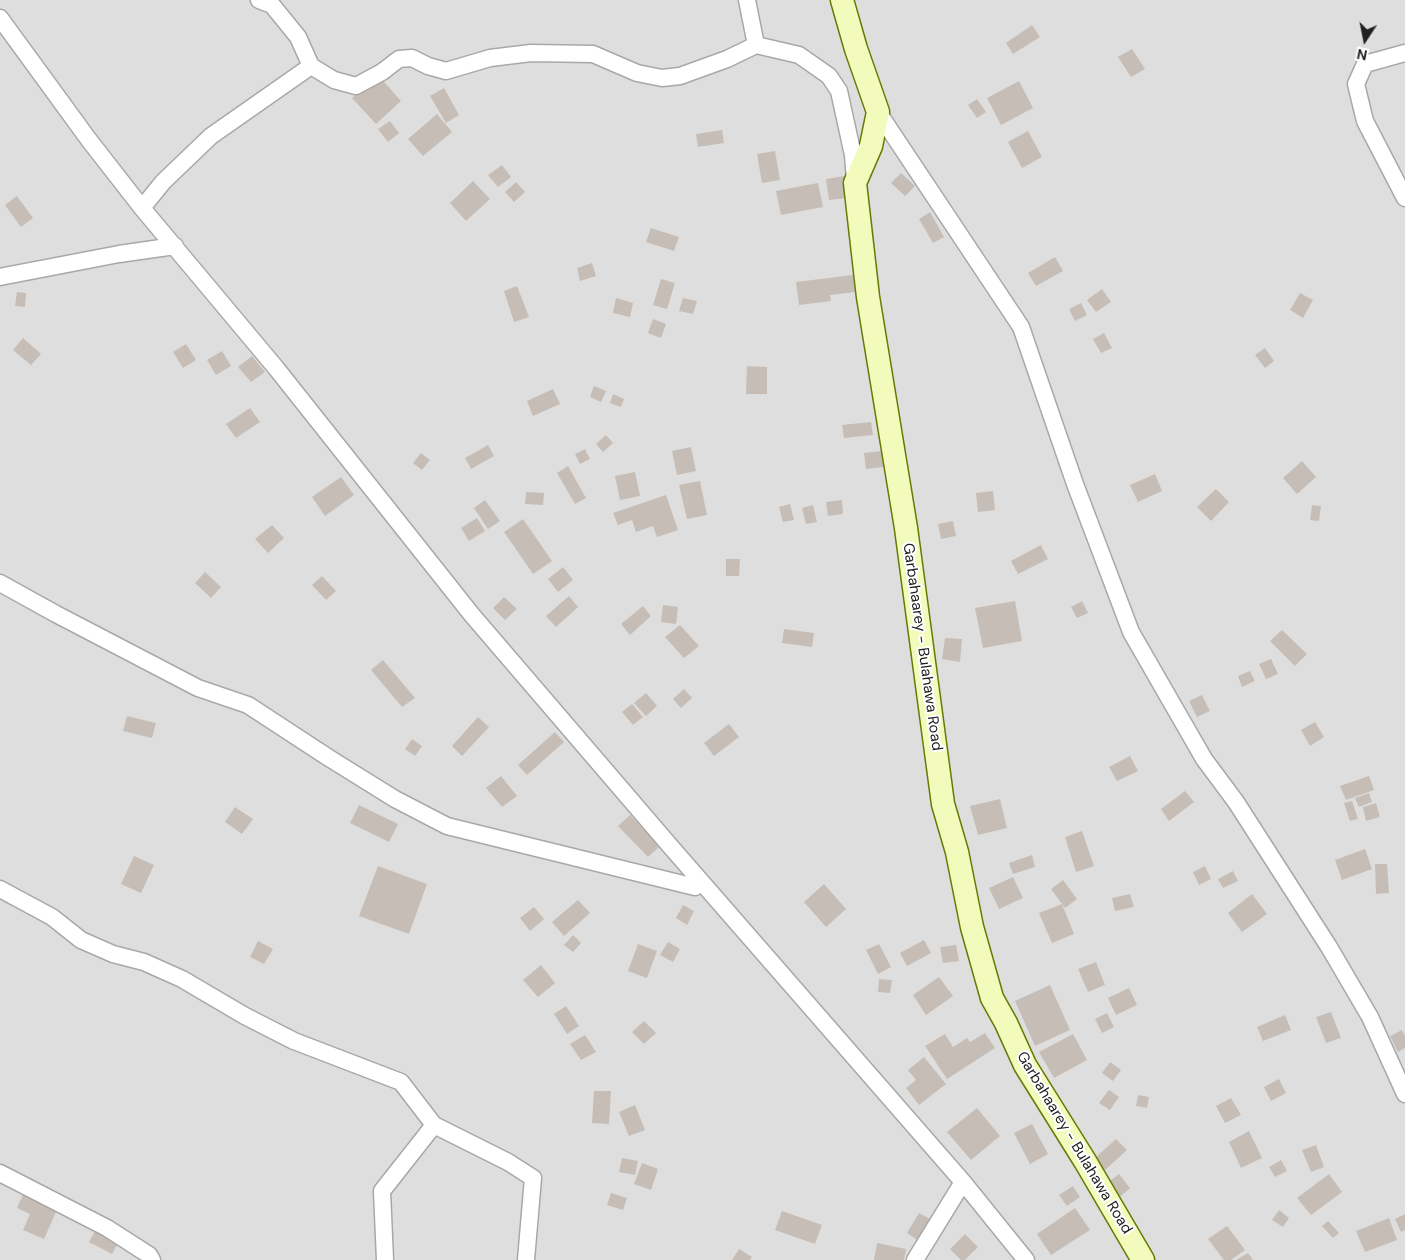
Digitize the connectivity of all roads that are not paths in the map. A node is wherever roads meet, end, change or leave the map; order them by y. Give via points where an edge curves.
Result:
1 (259, 0) edge
2 (748, 0) edge
3 (842, 0) edge
4 (0, 18) edge
5 (756, 45) junction
6 (1405, 53) edge
7 (311, 66) junction
8 (878, 112) junction
9 (855, 183) junction
10 (1405, 198) edge
11 (142, 208) junction
12 (175, 246) junction
13 (0, 277) edge
14 (0, 583) edge
15 (701, 882) junction
16 (0, 889) edge
17 (1405, 1094) edge
18 (434, 1125) junction
19 (0, 1173) edge
20 (963, 1182) junction
21 (152, 1260) edge
22 (385, 1260) edge
23 (526, 1260) edge
24 (915, 1260) edge
25 (1026, 1260) edge
26 (1143, 1260) edge

1 - 7 street via 272,5 298,37
2 - 5 street
3 - 8 main road
4 - 11 street
5 - 7 street via 680,76 662,78 637,74 593,54 531,53 470,62 446,70 412,58 399,59 356,86 334,80
5 - 9 street via 799,54 829,76 839,91 853,154
6 - 10 street via 1365,64 1356,84 1364,121
7 - 11 street via 211,136 163,182
8 - 9 main road, Garbahaarey - Bulahawa Road via 871,146
8 - 17 street via 1021,327 1131,632 1204,759 1236,802 1329,947 1370,1017
9 - 26 main road, Garbahaarey - Bulahawa Road via 868,297 906,528 944,804 981,962 992,998 1025,1065
11 - 12 street
12 - 13 street
12 - 15 street via 472,615
14 - 15 street via 198,688 248,704 395,799 447,826 695,887
15 - 20 street
16 - 18 street via 52,917 81,940 182,979 294,1041 401,1082
18 - 22 street via 382,1191
18 - 23 street via 533,1178
19 - 21 street via 107,1228
20 - 24 street
20 - 25 street

